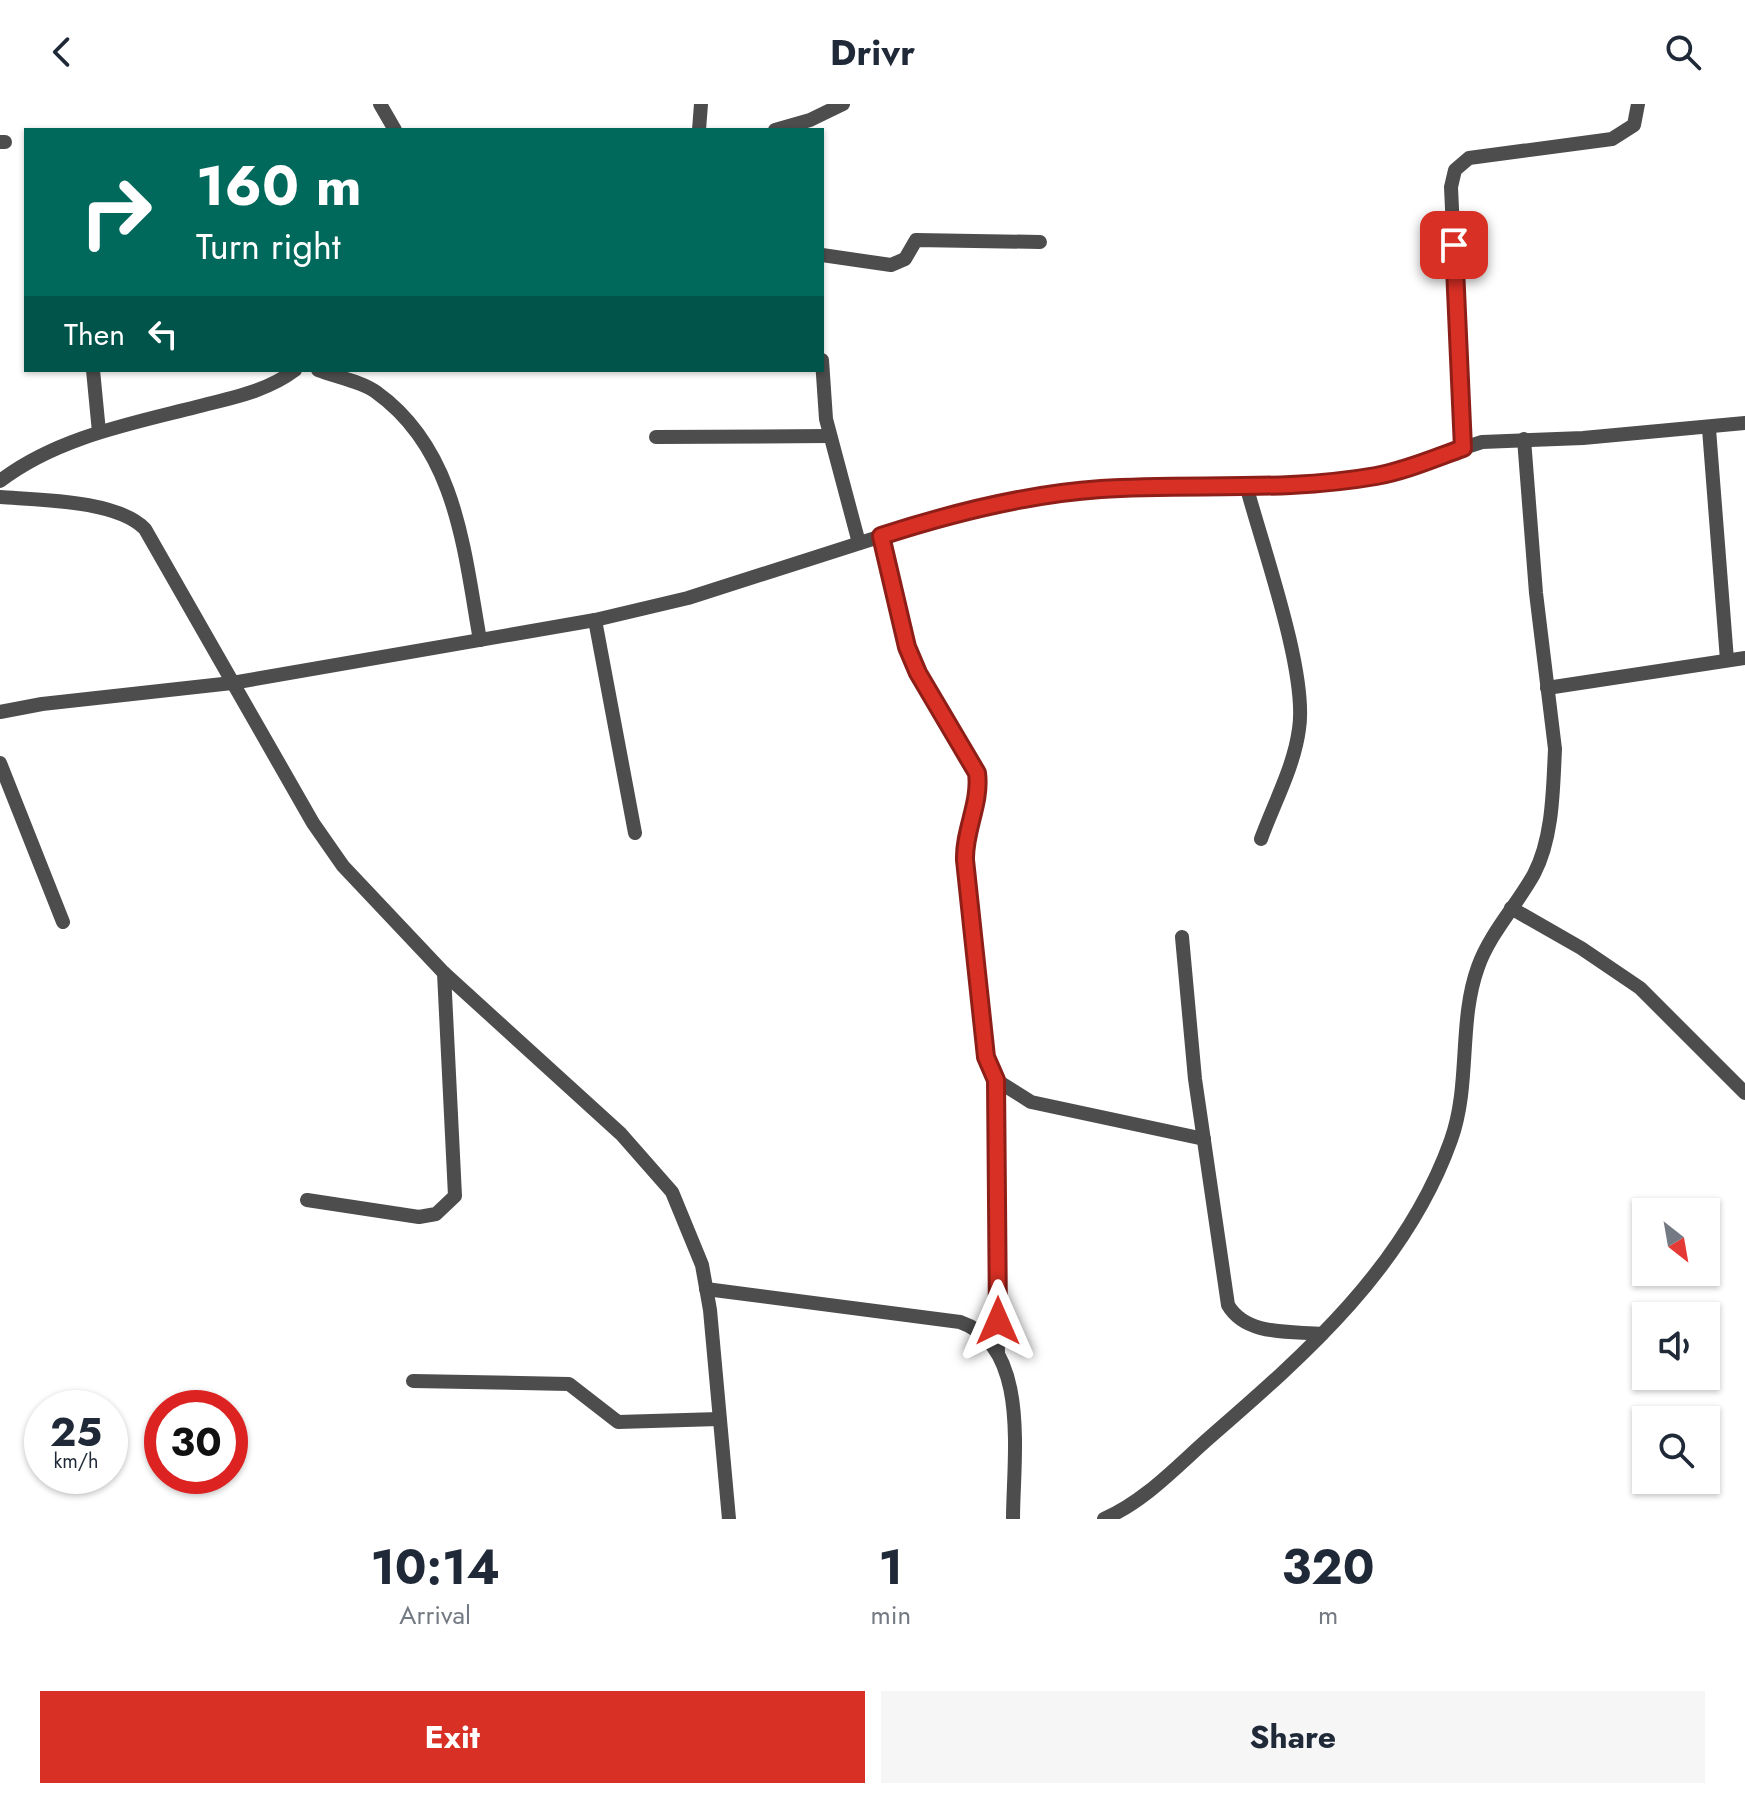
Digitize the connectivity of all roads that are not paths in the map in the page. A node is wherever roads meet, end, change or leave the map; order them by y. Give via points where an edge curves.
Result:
1 (380, 104) edge
2 (701, 104) edge
3 (843, 104) edge
4 (1638, 104) edge
5 (394, 128) edge
6 (699, 128) edge
7 (783, 128) edge
8 (1040, 242) dead end
9 (824, 255) edge
10 (93, 372) edge
11 (291, 372) edge
12 (324, 372) edge
13 (823, 372) edge
14 (1745, 423) edge
15 (1709, 429) junction
16 (99, 432) junction
17 (829, 436) junction
18 (656, 437) dead end
19 (1524, 439) junction
20 (1463, 448) junction
21 (0, 481) edge
22 (1246, 485) junction
23 (0, 497) edge
24 (881, 536) junction
25 (859, 543) junction
26 (595, 620) junction
27 (480, 640) junction
28 (1745, 658) edge
29 (1727, 660) junction
30 (232, 683) junction
31 (1547, 688) junction
32 (0, 712) edge
33 (0, 763) edge
34 (635, 833) dead end
35 (1261, 839) dead end
36 (1511, 908) junction
37 (63, 922) dead end
38 (1182, 937) dead end
39 (444, 973) junction
40 (996, 1080) junction
41 (1745, 1093) edge
42 (1204, 1139) junction
43 (307, 1200) dead end
44 (706, 1289) junction
45 (1322, 1334) junction
46 (998, 1351) junction
47 (413, 1381) dead end
48 (719, 1419) junction
49 (729, 1519) edge
50 (1013, 1519) edge
51 (1104, 1519) edge

1 - 5 street
2 - 6 street
3 - 7 street
4 - 20 street via 1634,125 1612,139 1469,158 1455,170 1451,187
8 - 9 street via 916,240 905,259 891,265
10 - 16 street
11 - 16 street via 244,394
12 - 27 street via 374,390 411,427 448,483
13 - 17 street
14 - 15 street
15 - 19 street
15 - 29 street
16 - 21 street via 17,468
17 - 18 street
17 - 25 street
19 - 20 street
19 - 31 street
20 - 22 street via 1380,475 1327,483
22 - 24 street via 1101,489 1033,497
22 - 35 street via 1293,659 1300,726
23 - 30 street via 113,510 135,519
24 - 25 street
24 - 40 street via 907,647 977,773 979,790 965,860 986,1057
25 - 26 street via 688,598
26 - 27 street
26 - 34 street
27 - 30 street
28 - 29 street
29 - 31 street
30 - 32 street
30 - 39 street via 343,866
31 - 36 street via 1555,749 1547,839 1534,874
33 - 37 street
36 - 41 street via 1640,988
36 - 45 street via 1479,963 1471,989 1460,1103 1429,1190 1370,1286
38 - 42 street
39 - 43 street via 455,1196 436,1214 419,1217
39 - 44 street via 650,1164 686,1221
40 - 42 street via 1031,1102
40 - 46 street
42 - 45 street via 1233,1314 1252,1327
44 - 46 street via 960,1322 977,1328
44 - 48 street
45 - 51 street via 1135,1504
46 - 50 street via 1012,1404
47 - 48 street via 569,1384 618,1422
48 - 49 street

